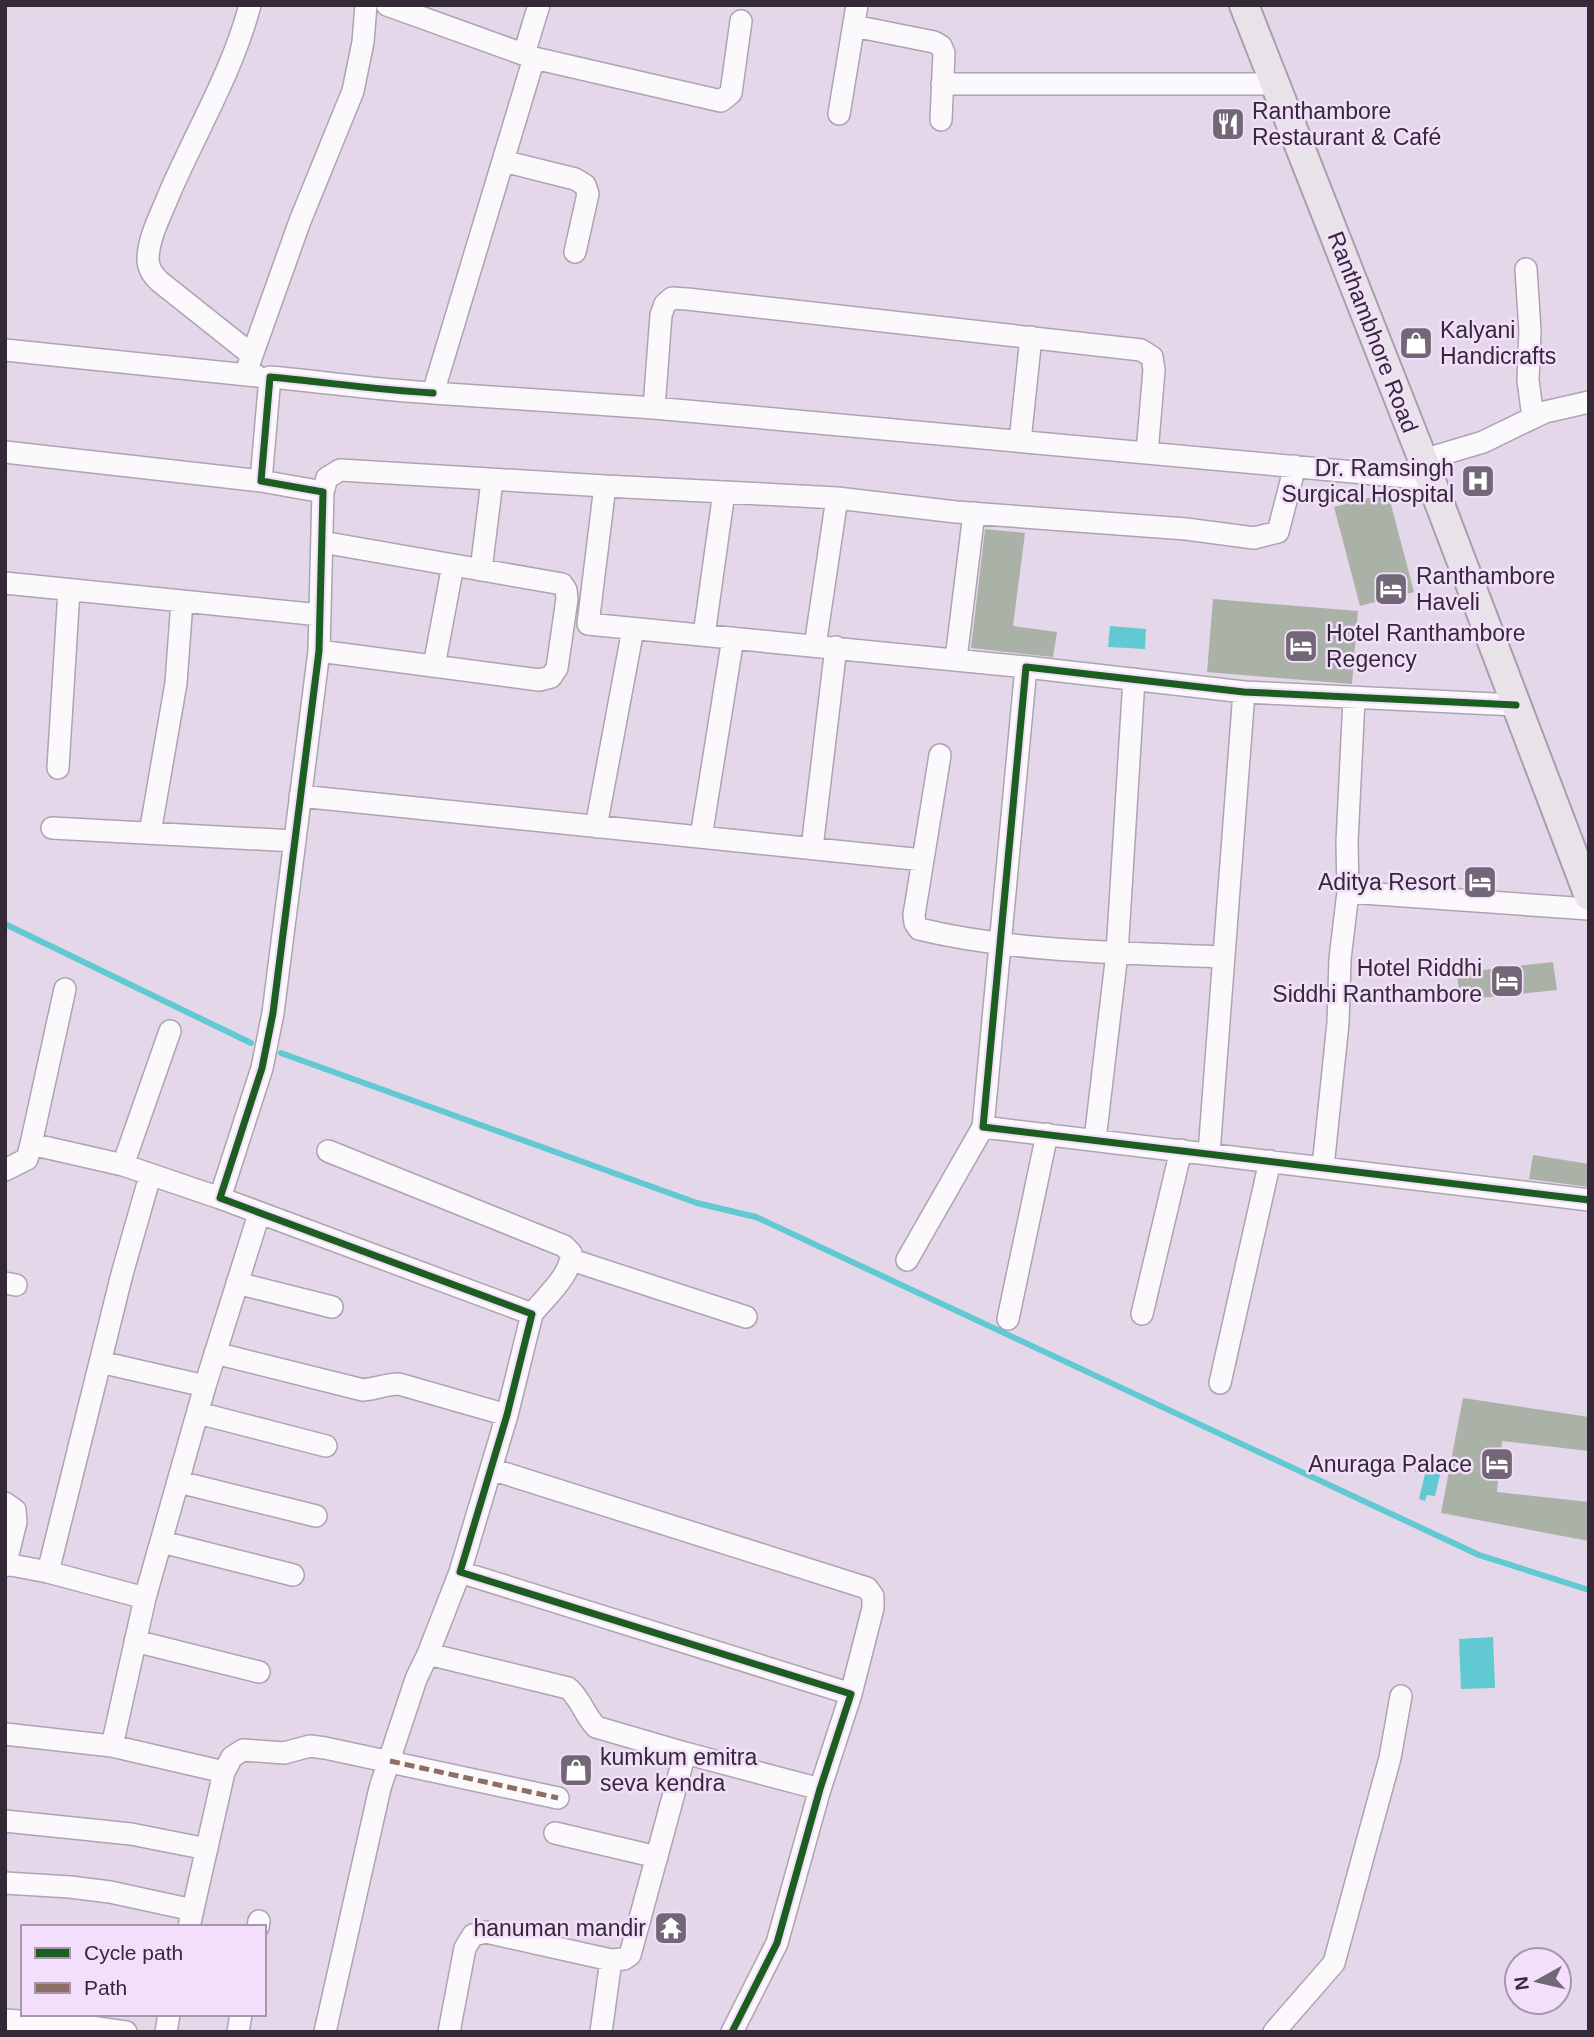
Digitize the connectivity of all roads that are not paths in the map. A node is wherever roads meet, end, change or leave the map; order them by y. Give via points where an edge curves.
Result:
1 (250, 5) edge
2 (366, 5) edge
3 (387, 5) edge
4 (539, 5) edge
5 (1244, 5) edge
6 (445, 15) edge
7 (856, 16) edge
8 (741, 21) dead end
9 (529, 56) junction
10 (1275, 83) junction
11 (942, 84) junction
12 (839, 114) dead end
13 (941, 120) dead end
14 (503, 161) junction
15 (575, 253) dead end
16 (1526, 269) dead end
17 (1031, 337) junction
18 (5, 350) edge
19 (248, 365) junction
20 (270, 377) junction
21 (433, 393) junction
22 (1589, 402) edge
23 (654, 408) junction
24 (1533, 418) junction
25 (1020, 442) junction
26 (5, 452) edge
27 (1147, 453) junction
28 (1295, 466) junction
29 (1427, 469) junction
30 (261, 481) junction
31 (492, 481) junction
32 (605, 486) junction
33 (323, 492) junction
34 (724, 492) junction
35 (837, 498) junction
36 (974, 513) junction
37 (322, 542) junction
38 (453, 565) junction
39 (481, 570) junction
40 (5, 583) edge
41 (69, 590) junction
42 (182, 601) junction
43 (320, 615) junction
44 (564, 622) junction
45 (588, 624) junction
46 (633, 629) junction
47 (704, 635) junction
48 (733, 638) junction
49 (826, 646) junction
50 (319, 651) junction
51 (956, 659) junction
52 (434, 666) junction
53 (1026, 667) junction
54 (1134, 679) junction
55 (1244, 692) junction
56 (1354, 699) junction
57 (1516, 705) junction
58 (940, 755) dead end
59 (58, 768) dead end
60 (300, 796) junction
61 (596, 827) junction
62 (52, 828) dead end
63 (150, 833) junction
64 (701, 837) junction
65 (295, 841) junction
66 (812, 848) junction
67 (923, 860) junction
68 (1348, 892) junction
69 (1589, 896) edge
70 (1589, 909) edge
71 (1001, 942) junction
72 (1117, 953) junction
73 (1223, 957) junction
74 (65, 989) dead end
75 (170, 1031) dead end
76 (983, 1128) junction
77 (1046, 1134) junction
78 (1095, 1140) junction
79 (32, 1144) junction
80 (1181, 1150) junction
81 (328, 1152) dead end
82 (1209, 1153) junction
83 (1270, 1161) junction
84 (123, 1165) junction
85 (1323, 1167) junction
86 (5, 1170) edge
87 (150, 1176) junction
88 (220, 1198) junction
89 (1589, 1200) edge
90 (259, 1214) junction
91 (572, 1260) junction
92 (907, 1260) dead end
93 (237, 1283) junction
94 (332, 1307) dead end
95 (532, 1314) junction
96 (1142, 1314) dead end
97 (746, 1317) dead end
98 (1009, 1319) dead end
99 (215, 1353) junction
100 (100, 1362) junction
101 (1220, 1383) dead end
102 (205, 1386) junction
103 (198, 1413) junction
104 (507, 1415) junction
105 (326, 1446) dead end
106 (491, 1469) junction
107 (179, 1482) junction
108 (5, 1503) edge
109 (316, 1516) dead end
110 (162, 1542) junction
111 (5, 1565) edge
112 (48, 1572) junction
113 (460, 1572) junction
114 (293, 1575) dead end
115 (145, 1598) junction
116 (135, 1641) junction
117 (428, 1654) junction
118 (259, 1672) dead end
119 (852, 1694) junction
120 (1401, 1696) dead end
121 (5, 1734) edge
122 (112, 1746) junction
123 (685, 1753) junction
124 (390, 1761) junction
125 (224, 1772) junction
126 (820, 1788) junction
127 (558, 1798) dead end
128 (5, 1821) edge
129 (555, 1833) dead end
130 (207, 1849) junction
131 (657, 1857) junction
132 (5, 1884) edge
133 (191, 1918) edge
134 (611, 1960) junction
135 (5, 2020) edge
136 (126, 2032) edge
137 (325, 2032) edge
138 (449, 2032) edge
139 (601, 2032) edge
140 (732, 2032) edge
141 (1274, 2032) edge

1 - 19 street via 224,76 152,236 148,259 150,271 159,281
2 - 19 street via 353,91
3 - 6 street
4 - 9 street
5 - 10 main road, Ranthambhore Road
6 - 9 street
7 - 11 street via 941,46
7 - 12 street
8 - 9 street via 731,93 721,101
9 - 14 street
10 - 11 street
10 - 29 main road, Ranthambhore Road
11 - 13 street
14 - 15 street via 586,185
14 - 21 street
16 - 24 street
17 - 23 street via 672,298 661,315
17 - 25 street
17 - 27 street via 1141,350 1152,357
18 - 19 street
19 - 20 street
20 - 21 street
20 - 30 street
21 - 23 street
22 - 24 street
23 - 25 street
24 - 29 street
25 - 27 street
26 - 30 street
27 - 28 street
28 - 29 street
28 - 36 street via 1278,532 1254,538
29 - 57 main road, Ranthambhore Road
30 - 33 street
31 - 32 street
31 - 33 street via 340,470 327,478
31 - 39 street
32 - 34 street
32 - 45 street
33 - 37 street
34 - 35 street
34 - 47 street
35 - 36 street
35 - 49 street
36 - 51 street
37 - 38 street
37 - 43 street
38 - 39 street
38 - 52 street
39 - 44 street via 562,584 566,590
40 - 41 street
41 - 42 street
41 - 59 street
42 - 43 street
42 - 63 street via 176,683
43 - 50 street
44 - 45 street
44 - 52 street via 557,668 551,677 540,680
45 - 46 street
46 - 47 street
46 - 61 street
47 - 48 street
48 - 49 street
48 - 64 street
49 - 51 street
49 - 66 street
50 - 52 street
50 - 60 street
51 - 53 street
53 - 54 street
53 - 71 street
54 - 55 street
54 - 72 street
55 - 56 street
55 - 73 street
56 - 57 street
56 - 68 street
57 - 69 main road, Ranthambhore Road
58 - 67 street
60 - 61 street
60 - 65 street
61 - 64 street
62 - 63 street
63 - 65 street
64 - 66 street
65 - 88 street via 262,1068
66 - 67 street
67 - 71 street via 914,915 919,929
68 - 70 street
68 - 85 street
71 - 72 street
71 - 76 street
72 - 73 street
72 - 78 street
73 - 82 street
74 - 79 street
75 - 84 street
76 - 77 street
76 - 92 street
77 - 78 street
77 - 98 street
78 - 80 street
79 - 84 street
79 - 86 street via 27,1159
80 - 82 street
80 - 96 street
81 - 91 street via 564,1246
82 - 83 street
83 - 85 street
83 - 101 street
84 - 87 street
85 - 89 street
87 - 88 street
87 - 100 street
88 - 90 street
90 - 93 street
90 - 95 street
91 - 95 street
91 - 97 street
93 - 94 street
93 - 99 street
95 - 104 street
99 - 102 street
99 - 104 street via 363,1390 399,1384
100 - 102 street
100 - 112 street
102 - 103 street
103 - 105 street
103 - 107 street
104 - 106 street
106 - 113 street
106 - 119 street via 867,1588 873,1608
107 - 109 street
107 - 110 street
108 - 111 street via 15,1510 16,1522
110 - 114 street
110 - 115 street
111 - 112 street
112 - 115 street
113 - 117 street
113 - 119 street
115 - 116 street
116 - 118 street
116 - 122 street
117 - 123 street via 568,1688 596,1727
117 - 124 street
119 - 126 street
120 - 141 street via 1390,1758 1334,1963
121 - 122 street
122 - 125 street
123 - 126 street
123 - 131 street
124 - 125 street via 310,1746 284,1753 243,1750 232,1757
124 - 127 street
124 - 137 street via 380,1787
125 - 130 street
126 - 140 street via 777,1943
128 - 130 street via 131,1834
129 - 131 street
130 - 133 street
131 - 134 street via 630,1955
132 - 133 street via 110,1892
134 - 138 street via 486,1932 473,1935 465,1948
134 - 139 street
135 - 136 street

